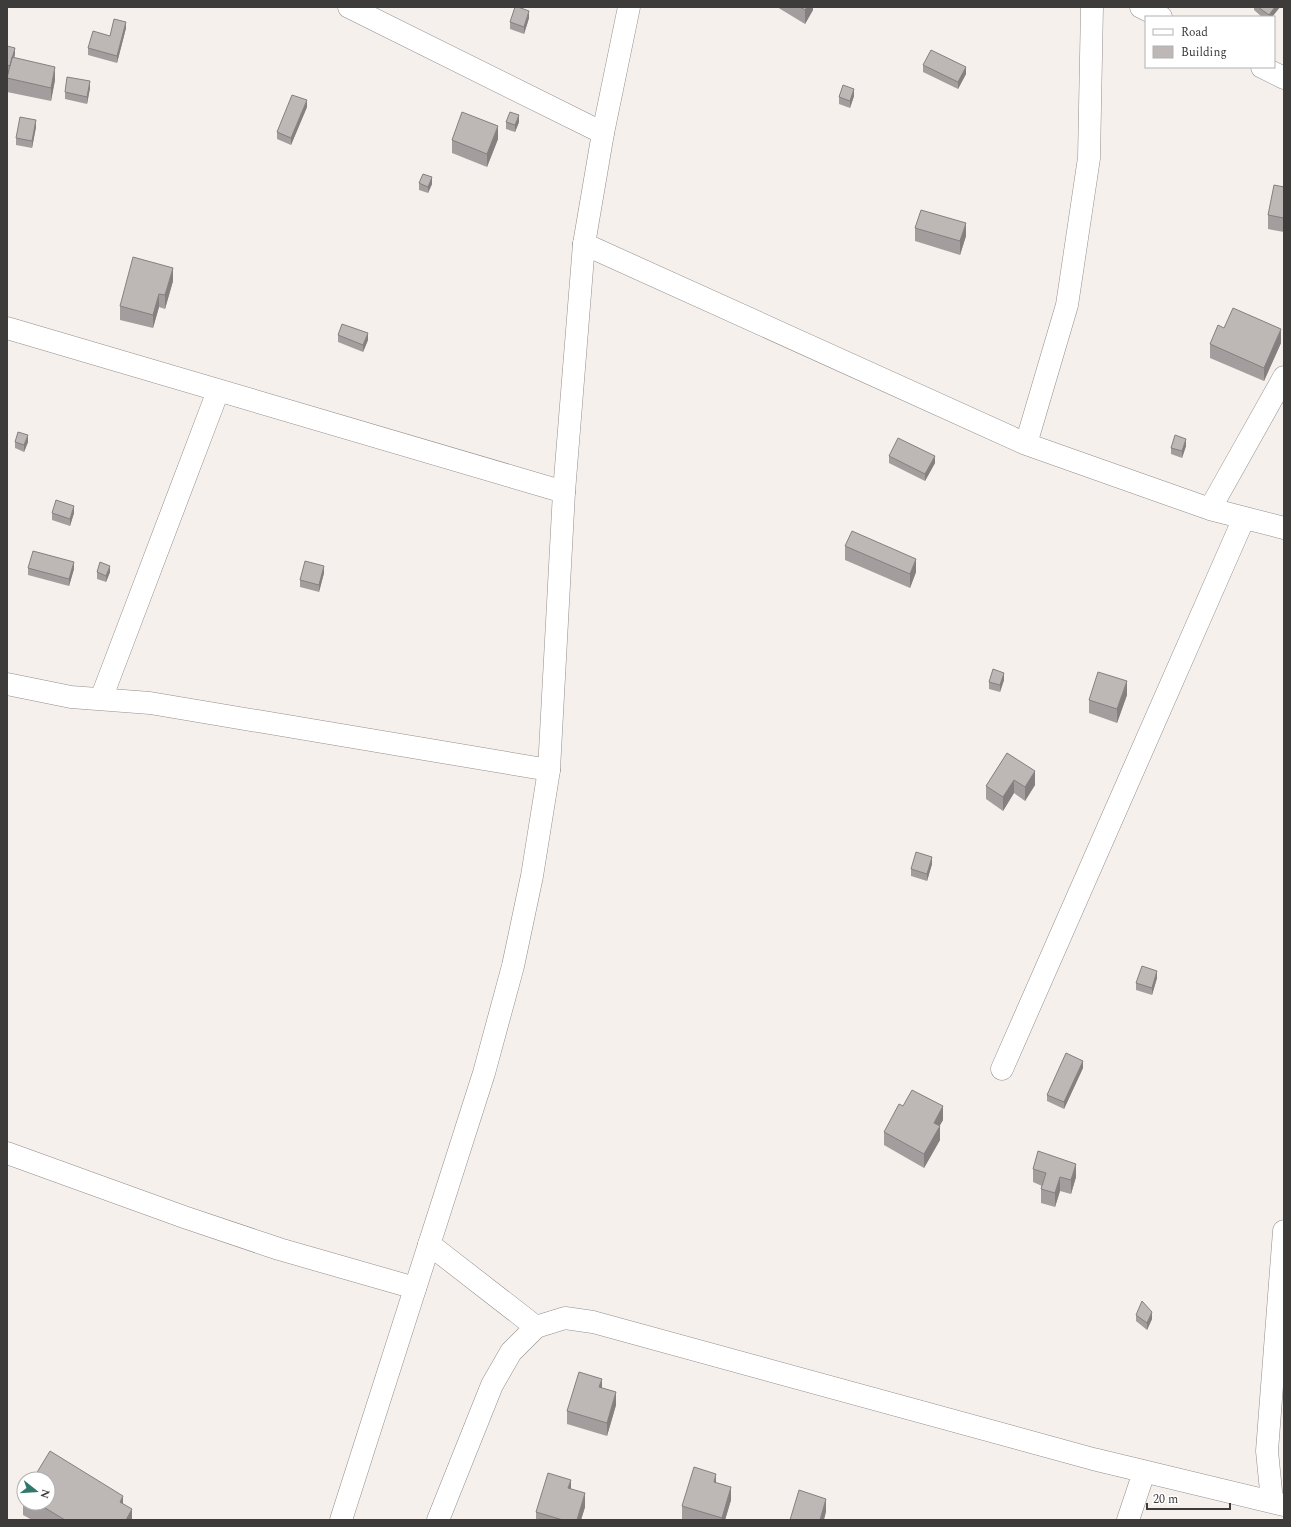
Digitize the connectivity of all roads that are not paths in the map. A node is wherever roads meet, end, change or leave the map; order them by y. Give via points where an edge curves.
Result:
1 (349, 7) edge
2 (629, 7) edge
3 (1092, 7) edge
4 (1141, 7) edge
5 (1159, 16) edge
6 (1264, 68) edge
7 (1284, 78) edge
8 (603, 133) junction
9 (584, 244) junction
10 (7, 328) edge
11 (1284, 377) edge
12 (218, 391) junction
13 (1026, 444) junction
14 (564, 492) junction
15 (1210, 509) junction
16 (1244, 518) junction
17 (1284, 528) edge
18 (7, 684) edge
19 (101, 699) junction
20 (549, 770) junction
21 (1002, 1069) dead end
22 (7, 1154) edge
23 (1284, 1231) edge
24 (429, 1244) junction
25 (415, 1288) junction
26 (536, 1327) junction
27 (1144, 1472) junction
28 (1278, 1503) edge
29 (341, 1520) edge
30 (438, 1520) edge
31 (1128, 1520) edge

1 - 8 street
2 - 8 street
3 - 13 street via 1089,158 1070,289
4 - 5 street
6 - 7 street
8 - 9 street
9 - 13 street
9 - 14 street
10 - 12 street
11 - 15 street
12 - 14 street
12 - 19 street
13 - 15 street
14 - 20 street
15 - 16 street
16 - 17 street
16 - 21 street
18 - 19 street via 71,697
19 - 20 street via 150,703
20 - 24 street via 532,876 513,966 484,1073
22 - 25 street via 272,1246
23 - 28 street via 1267,1451
24 - 25 street
24 - 26 street
25 - 29 street
26 - 27 street via 565,1318 593,1322
26 - 30 street via 511,1352 492,1385
27 - 28 street
27 - 31 street

